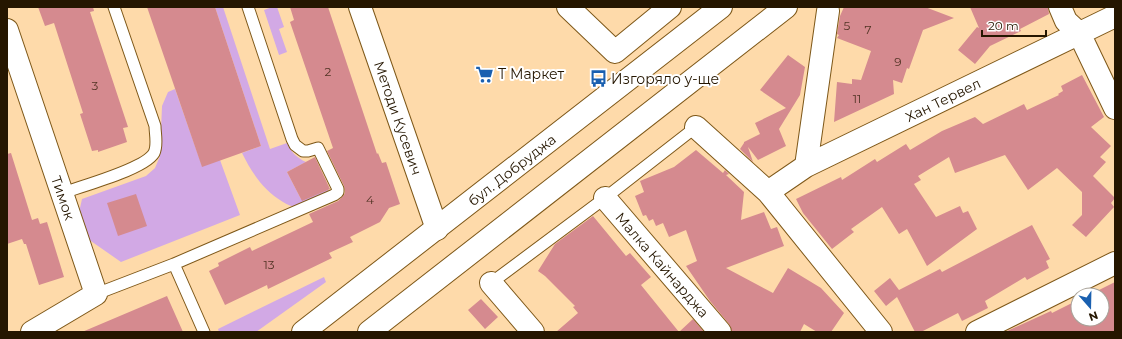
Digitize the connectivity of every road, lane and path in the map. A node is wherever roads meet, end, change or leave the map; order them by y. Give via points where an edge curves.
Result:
1 (114, 7) edge
2 (248, 7) edge
3 (360, 7) edge
4 (568, 7) edge
5 (670, 7) edge
6 (721, 7) edge
7 (786, 7) edge
8 (1060, 7) edge
9 (828, 11) dead end
10 (1115, 16) edge
11 (7, 30) edge
12 (1079, 33) junction
13 (1115, 108) edge
14 (696, 127) joint
15 (806, 166) junction
16 (768, 192) junction
17 (62, 193) junction
18 (604, 198) junction
19 (437, 229) junction
20 (1115, 263) edge
21 (174, 264) junction
22 (491, 283) joint
23 (96, 294) junction
24 (524, 329) edge
25 (32, 332) edge
26 (204, 332) edge
27 (302, 332) edge
28 (369, 332) edge
29 (720, 332) edge
30 (881, 332) edge
31 (977, 332) edge

1 - 17 lane via 155,126 154,154 131,169
2 - 21 lane via 292,139 302,151 318,148 338,192
3 - 19 street, Методи Кусевич
4 - 5 street via 615,52
6 - 19 street, бул. Добруджа
7 - 28 street
8 - 12 street via 1066,20
9 - 15 street
10 - 12 street, Хан Тервел
11 - 17 street, Тимок
12 - 13 street
12 - 15 street, Хан Тервел
14 - 16 street
14 - 18 lane
15 - 16 street, Хан Тервел
16 - 30 street
17 - 23 street, Тимок
18 - 22 lane
18 - 29 street, Малка Кайнарджа
19 - 27 street, бул. Добруджа
20 - 31 street
21 - 23 lane
21 - 26 lane
22 - 24 street
23 - 25 street

